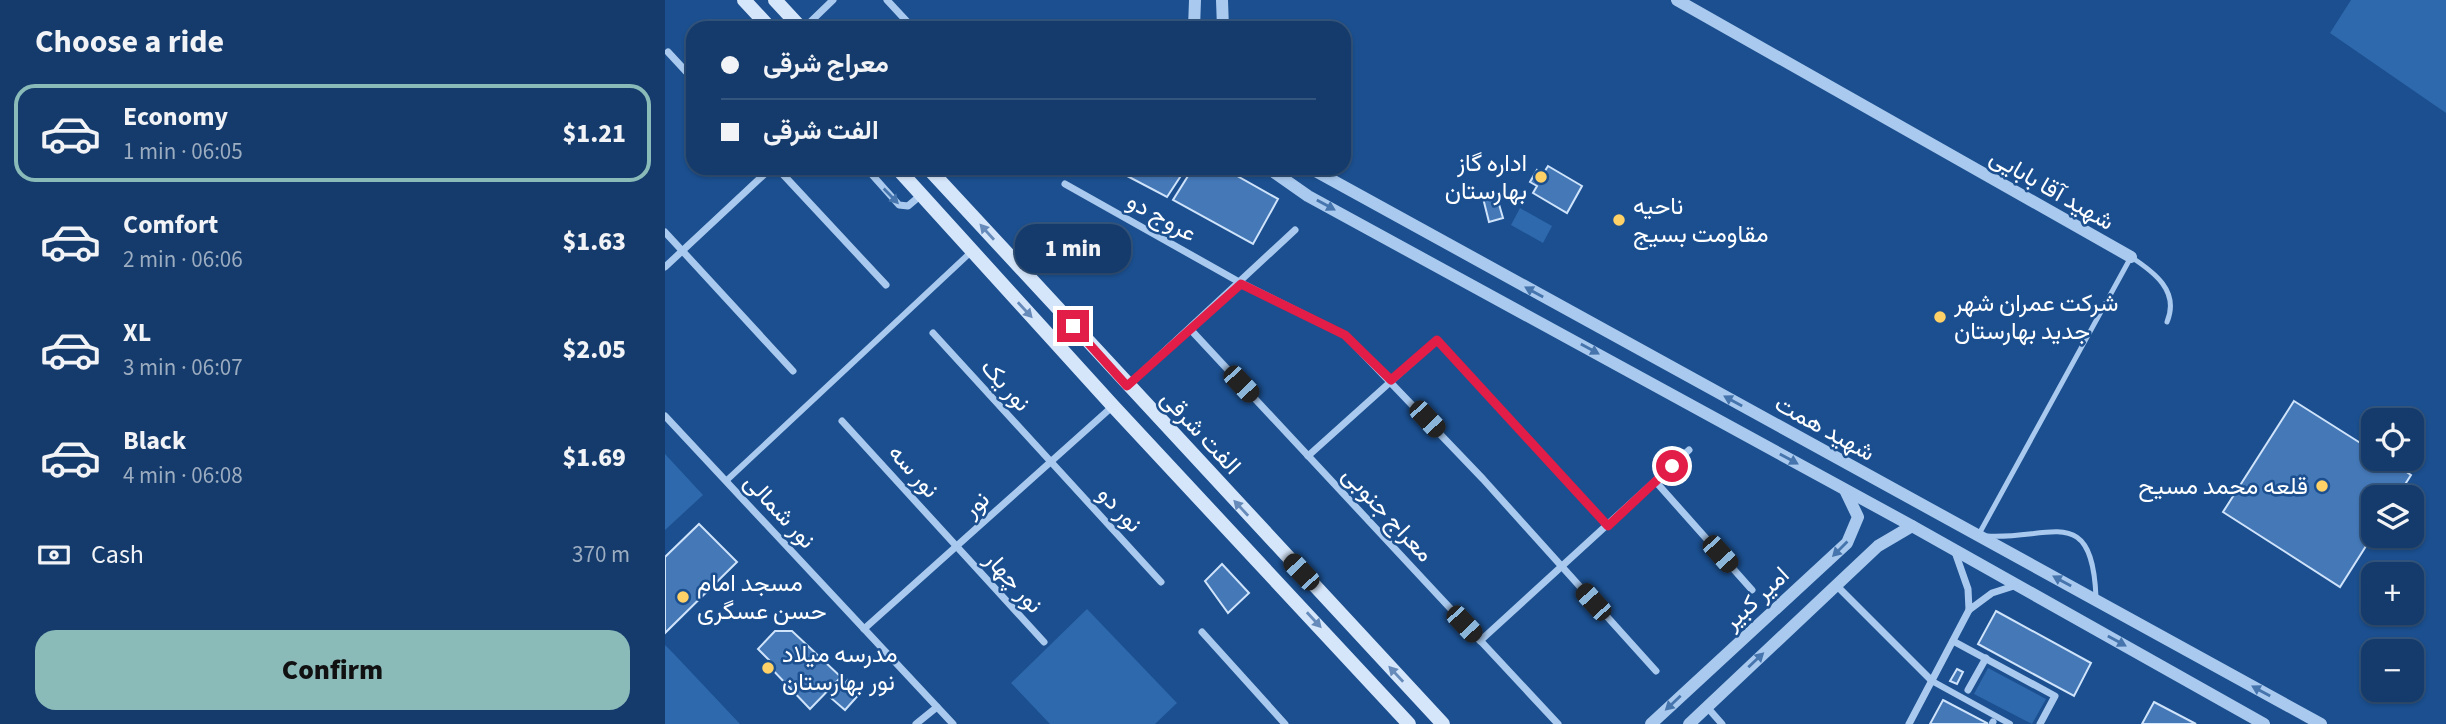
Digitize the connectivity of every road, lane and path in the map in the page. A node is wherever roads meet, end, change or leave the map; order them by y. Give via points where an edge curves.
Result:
1 (744, 0) edge
2 (775, 0) edge
3 (833, 0) edge
4 (887, 0) edge
5 (1195, 0) edge
6 (1222, 0) edge
7 (1677, 0) edge
8 (764, 21) edge
9 (795, 21) edge
10 (810, 21) edge
11 (906, 21) edge
12 (1194, 21) edge
13 (1223, 21) edge
14 (668, 52) dead end
15 (686, 71) edge
16 (764, 175) edge
17 (784, 175) edge
18 (872, 175) edge
19 (903, 175) edge
20 (934, 175) edge
21 (1278, 175) edge
22 (1323, 175) edge
23 (1065, 184) dead end
24 (921, 195) junction
25 (1295, 230) dead end
26 (665, 232) edge
27 (683, 251) junction
28 (971, 252) junction
29 (2131, 257) junction
30 (665, 267) edge
31 (1241, 284) junction
32 (886, 285) dead end
33 (2167, 321) dead end
34 (1190, 329) junction
35 (933, 333) dead end
36 (793, 372) dead end
37 (1391, 380) junction
38 (1127, 386) junction
39 (1113, 406) junction
40 (665, 416) edge
41 (842, 421) dead end
42 (1689, 450) dead end
43 (1308, 456) junction
44 (1050, 462) junction
45 (726, 481) junction
46 (1656, 482) junction
47 (1845, 489) junction
48 (1608, 526) junction
49 (1912, 526) junction
50 (1978, 535) junction
51 (957, 547) junction
52 (1955, 552) junction
53 (1562, 567) junction
54 (1161, 582) dead end
55 (1836, 585) junction
56 (2017, 585) junction
57 (1752, 590) dead end
58 (2096, 600) junction
59 (1969, 610) junction
60 (864, 629) junction
61 (1202, 632) dead end
62 (1480, 641) junction
63 (1953, 641) junction
64 (1044, 642) dead end
65 (1986, 658) junction
66 (1656, 671) dead end
67 (1932, 681) junction
68 (1968, 690) dead end
69 (937, 707) junction
70 (1707, 707) junction
71 (2250, 719) edge
72 (916, 724) edge
73 (953, 724) edge
74 (1285, 724) edge
75 (1409, 724) edge
76 (1443, 724) edge
77 (1558, 724) edge
78 (1651, 724) edge
79 (1689, 724) edge
80 (1722, 724) edge
81 (1909, 724) edge
82 (2011, 724) edge
83 (2040, 724) edge
84 (2265, 724) edge
85 (2321, 724) edge

1 - 8 main road
2 - 9 main road
3 - 10 street
4 - 11 street
5 - 12 street
6 - 13 street
7 - 29 street, شهید آقا بابایی
14 - 15 street
16 - 27 street
17 - 32 street
18 -> 24 street via 899,205 908,206
19 - 24 main road, الفت شرقی
38 -> 20 main road, الفت شرقی
21 -> 47 street, شهید همت via 1308,196
50 -> 22 street, شهید همت
23 - 31 street, عروج دو
24 - 28 main road, الفت شرقی
25 - 31 street
26 - 27 street
27 - 30 street
27 - 36 street
28 -> 39 main road, الفت شرقی
28 - 45 street
29 - 33 lane via 2164,284 2171,310
29 - 50 lane, شهید آقا بابایی
31 - 34 street
31 - 37 street, عروج دو via 1345,335
34 - 38 street
34 - 43 street, معراج جنوبی
35 - 44 street, نور یک
37 - 43 street
37 - 48 street via 1437,340
37 - 53 street, عروج دو
76 -> 38 main road, الفت شرقی
39 - 44 street, نور
39 -> 75 main road, الفت شرقی
40 - 45 street, نور شمالی
41 - 51 street, نور سه
42 - 46 street
43 - 62 street, معراج جنوبی
44 - 51 street, نور
44 - 54 street, نور دو
45 - 60 street, نور شمالی
46 - 48 street
46 - 57 street
47 - 49 street, شهید همت
47 -> 78 street, امیر کبیر via 1858,517 1847,543
48 - 53 street
49 - 52 street, شهید همت
49 - 55 street, امیر کبیر via 1886,539
58 -> 50 street, شهید همت
50 - 58 lane via 2063,531 2090,550
51 - 60 street, نور
51 - 64 street, نور چهار
52 - 56 street, شهید همت
52 - 59 street via 1968,589
53 - 62 street
53 - 66 street, عروج دو
55 - 67 street
70 -> 55 street, امیر کبیر
56 - 59 street via 1992,593
56 -> 71 street, شهید همت
85 -> 58 street, شهید همت
59 - 63 street
60 - 69 street, نور شمالی
61 - 74 street
62 - 77 street, معراج جنوبی
63 - 65 street
63 - 67 street
65 - 68 street
65 - 83 street via 2055,696
67 - 81 street
67 - 82 street
69 - 72 street
69 - 73 street, نور شمالی
70 - 79 street, امیر کبیر
70 - 80 street
71 - 84 street, شهید همت

